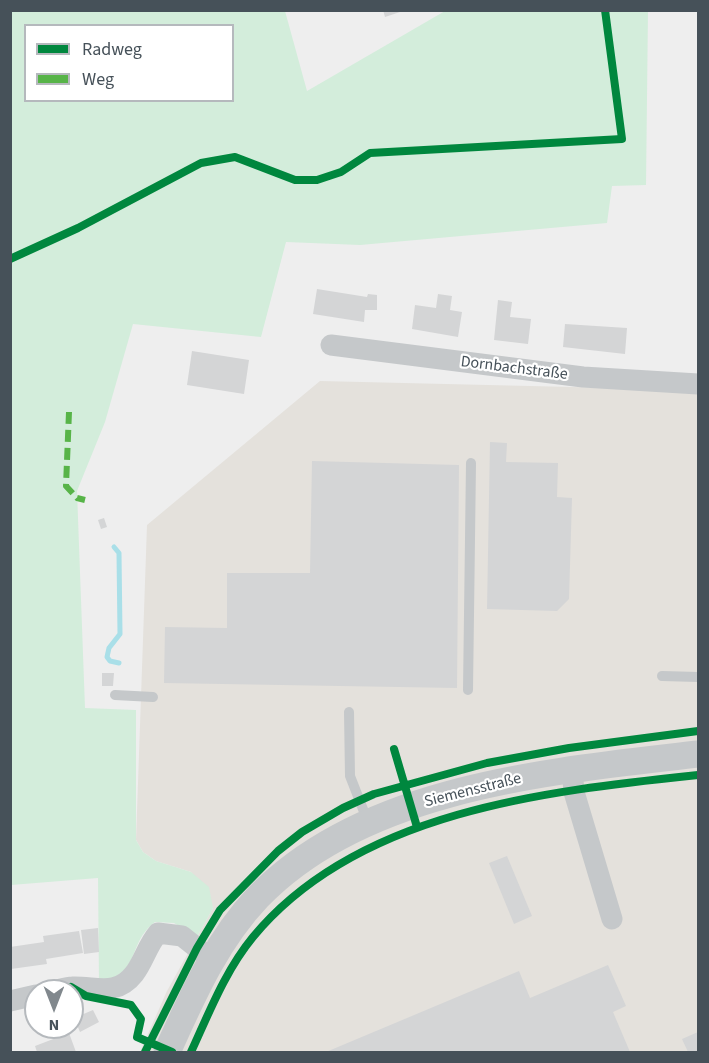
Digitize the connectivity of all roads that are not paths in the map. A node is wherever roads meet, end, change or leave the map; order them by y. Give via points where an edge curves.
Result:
1 (331, 345) dead end
2 (699, 384) edge
3 (471, 463) dead end
4 (662, 676) dead end
5 (699, 677) edge
6 (468, 690) dead end
7 (115, 695) dead end
8 (153, 697) dead end
9 (349, 712) dead end
10 (699, 754) edge
11 (572, 770) junction
12 (368, 822) junction
13 (612, 919) dead end
14 (211, 959) junction
15 (84, 988) edge
16 (167, 1053) edge

1 - 2 street, Dornbachstraße via 583,376
3 - 6 lane
4 - 5 lane
7 - 8 lane
9 - 12 lane via 350,776
10 - 11 street, Siemensstraße
11 - 12 street, Siemensstraße via 469,789
11 - 13 street via 574,792
12 - 14 street, Siemensstraße via 306,857 259,896
14 - 15 street via 182,936 158,933 135,973 119,987
14 - 16 street, Siemensstraße

